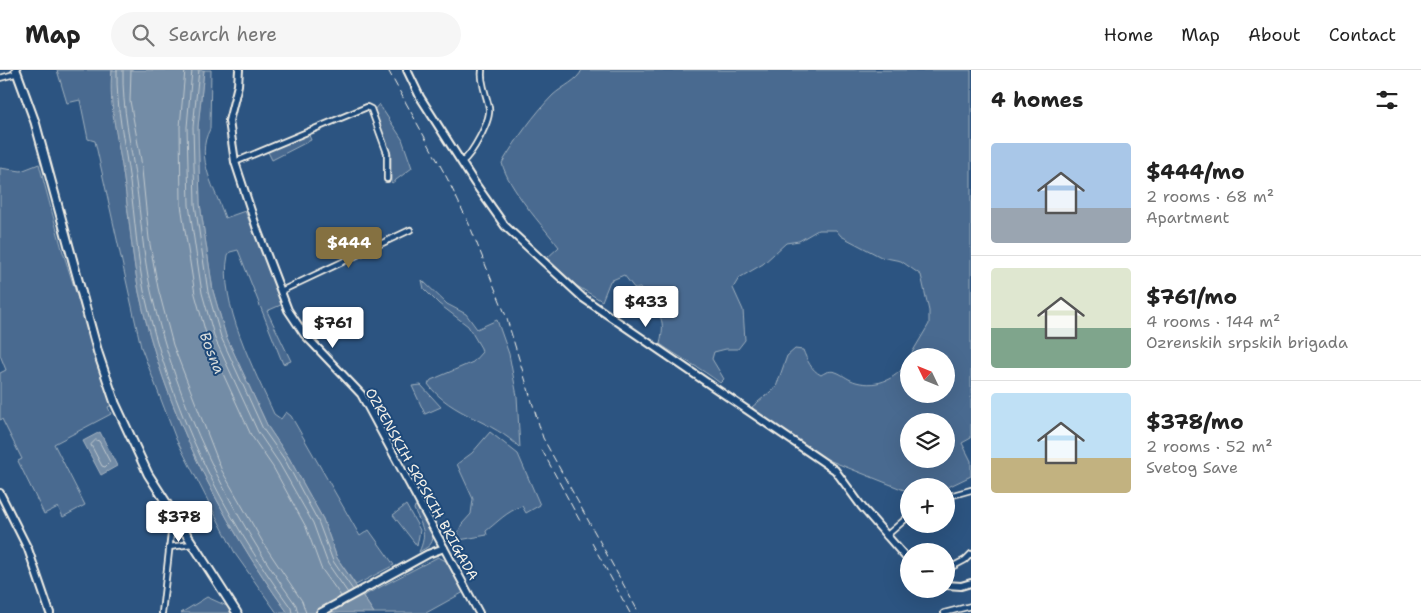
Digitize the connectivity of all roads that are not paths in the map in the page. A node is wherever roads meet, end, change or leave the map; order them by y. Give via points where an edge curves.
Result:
1 (239, 70) edge
2 (407, 70) edge
3 (482, 70) edge
4 (17, 72) edge
5 (0, 78) edge
6 (236, 162) junction
7 (462, 162) junction
8 (388, 179) dead end
9 (410, 230) dead end
10 (281, 292) junction
11 (971, 490) edge
12 (0, 493) edge
13 (955, 494) edge
14 (174, 516) junction
15 (900, 524) edge
16 (886, 536) junction
17 (192, 544) junction
18 (169, 547) junction
19 (444, 548) junction
20 (900, 551) edge
21 (971, 554) edge
22 (955, 565) edge
23 (971, 583) edge
24 (955, 586) edge
25 (971, 606) edge
26 (50, 613) edge
27 (162, 613) edge
28 (237, 613) edge
29 (320, 613) edge
30 (479, 613) edge
31 (944, 613) edge

1 - 6 street, OZRENSKIH SRPSKIH BRIGADA via 229,121
2 - 7 street via 420,97
3 - 7 street via 489,111 470,156
4 - 5 street
4 - 14 main road via 35,122 98,353 131,439
6 - 8 street via 367,107 386,149
6 - 10 street, OZRENSKIH SRPSKIH BRIGADA
7 - 16 street via 505,226 565,282 835,470
9 - 10 street
10 - 19 street, OZRENSKIH SRPSKIH BRIGADA via 298,326 361,394
11 - 13 street
12 - 26 street via 28,549
14 - 17 main road
14 - 18 street
15 - 16 street
16 - 20 street
17 - 18 street
17 - 28 main road
18 - 27 street
19 - 29 street
19 - 30 street, OZRENSKIH SRPSKIH BRIGADA
21 - 22 street
23 - 24 street
25 - 31 street

